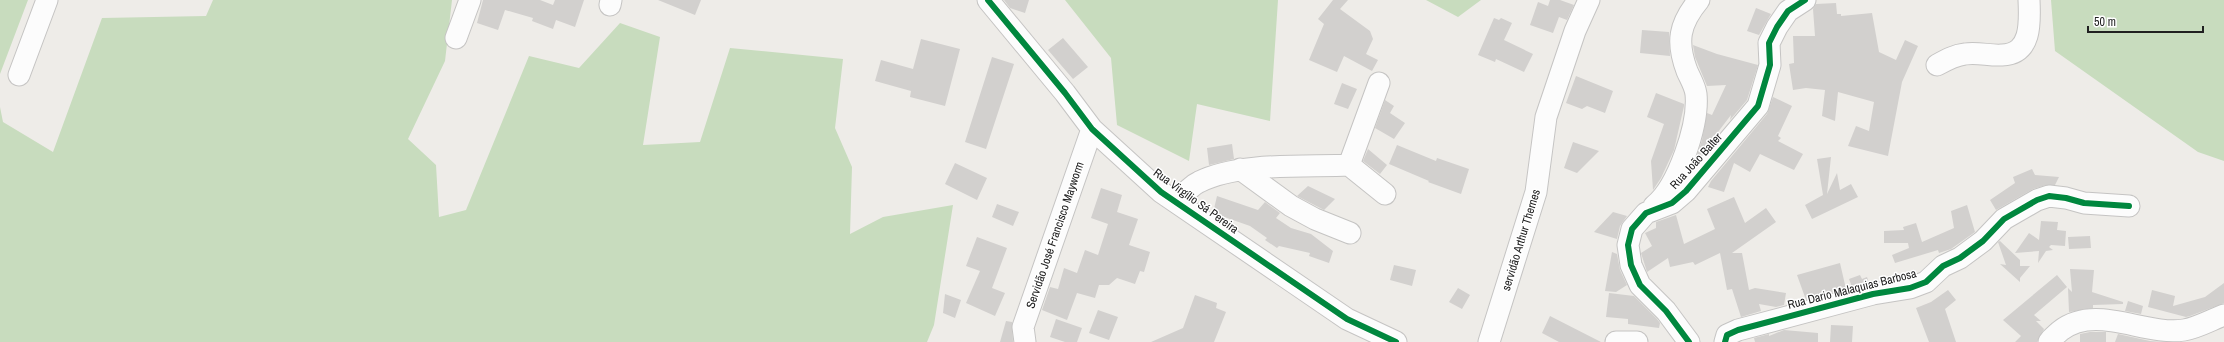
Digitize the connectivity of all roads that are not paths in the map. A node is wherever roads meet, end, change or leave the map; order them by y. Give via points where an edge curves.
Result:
1 (47, 0) edge
2 (470, 0) edge
3 (988, 0) edge
4 (1589, 0) edge
5 (1699, 0) edge
6 (1805, 0) edge
7 (2029, 0) edge
8 (456, 38) dead end
9 (1937, 65) dead end
10 (19, 75) dead end
11 (1379, 83) dead end
12 (1092, 129) junction
13 (1349, 165) junction
14 (1240, 169) junction
15 (1385, 194) dead end
16 (1177, 203) junction
17 (2129, 206) dead end
18 (1646, 213) junction
19 (1350, 233) dead end
20 (2224, 315) edge
21 (1025, 342) edge
22 (1396, 342) edge
23 (1489, 342) edge
24 (1616, 342) edge
25 (1637, 342) edge
26 (1688, 342) edge
27 (1725, 342) edge
28 (2050, 342) edge

1 - 10 street
2 - 8 street
3 - 12 street, Rua Virgílio Sá Pereira
4 - 23 street, servidão Arthur Thernes via 1575,31 1546,117 1536,192
5 - 18 street via 1688,14 1680,37 1686,69 1696,92 1695,116 1690,137 1663,199
6 - 18 street, Rua João Balter via 1788,11 1769,43 1770,65 1758,106 1686,191 1672,203
7 - 9 street via 2028,36 2015,53 1966,54 1954,56
11 - 13 street
12 - 16 street, Rua Virgílio Sá Pereira via 1161,192
12 - 21 street, Servidão José Francisco Mayworm via 1023,327
13 - 14 street
13 - 15 street
14 - 16 street via 1199,182 1189,188
14 - 19 street via 1291,206
16 - 22 street, Rua Virgílio Sá Pereira via 1341,315
17 - 27 street, Rua Dario Malaquias Barbosa via 2084,203 2049,196 2037,200 2004,219 1983,241 1960,258 1943,266 1926,282 1738,330 1727,336
18 - 26 street, Rua João Balter via 1632,229 1628,245 1631,265 1640,285 1666,311
20 - 28 street via 2184,330 2166,331 2092,320 2066,327
24 - 25 street

